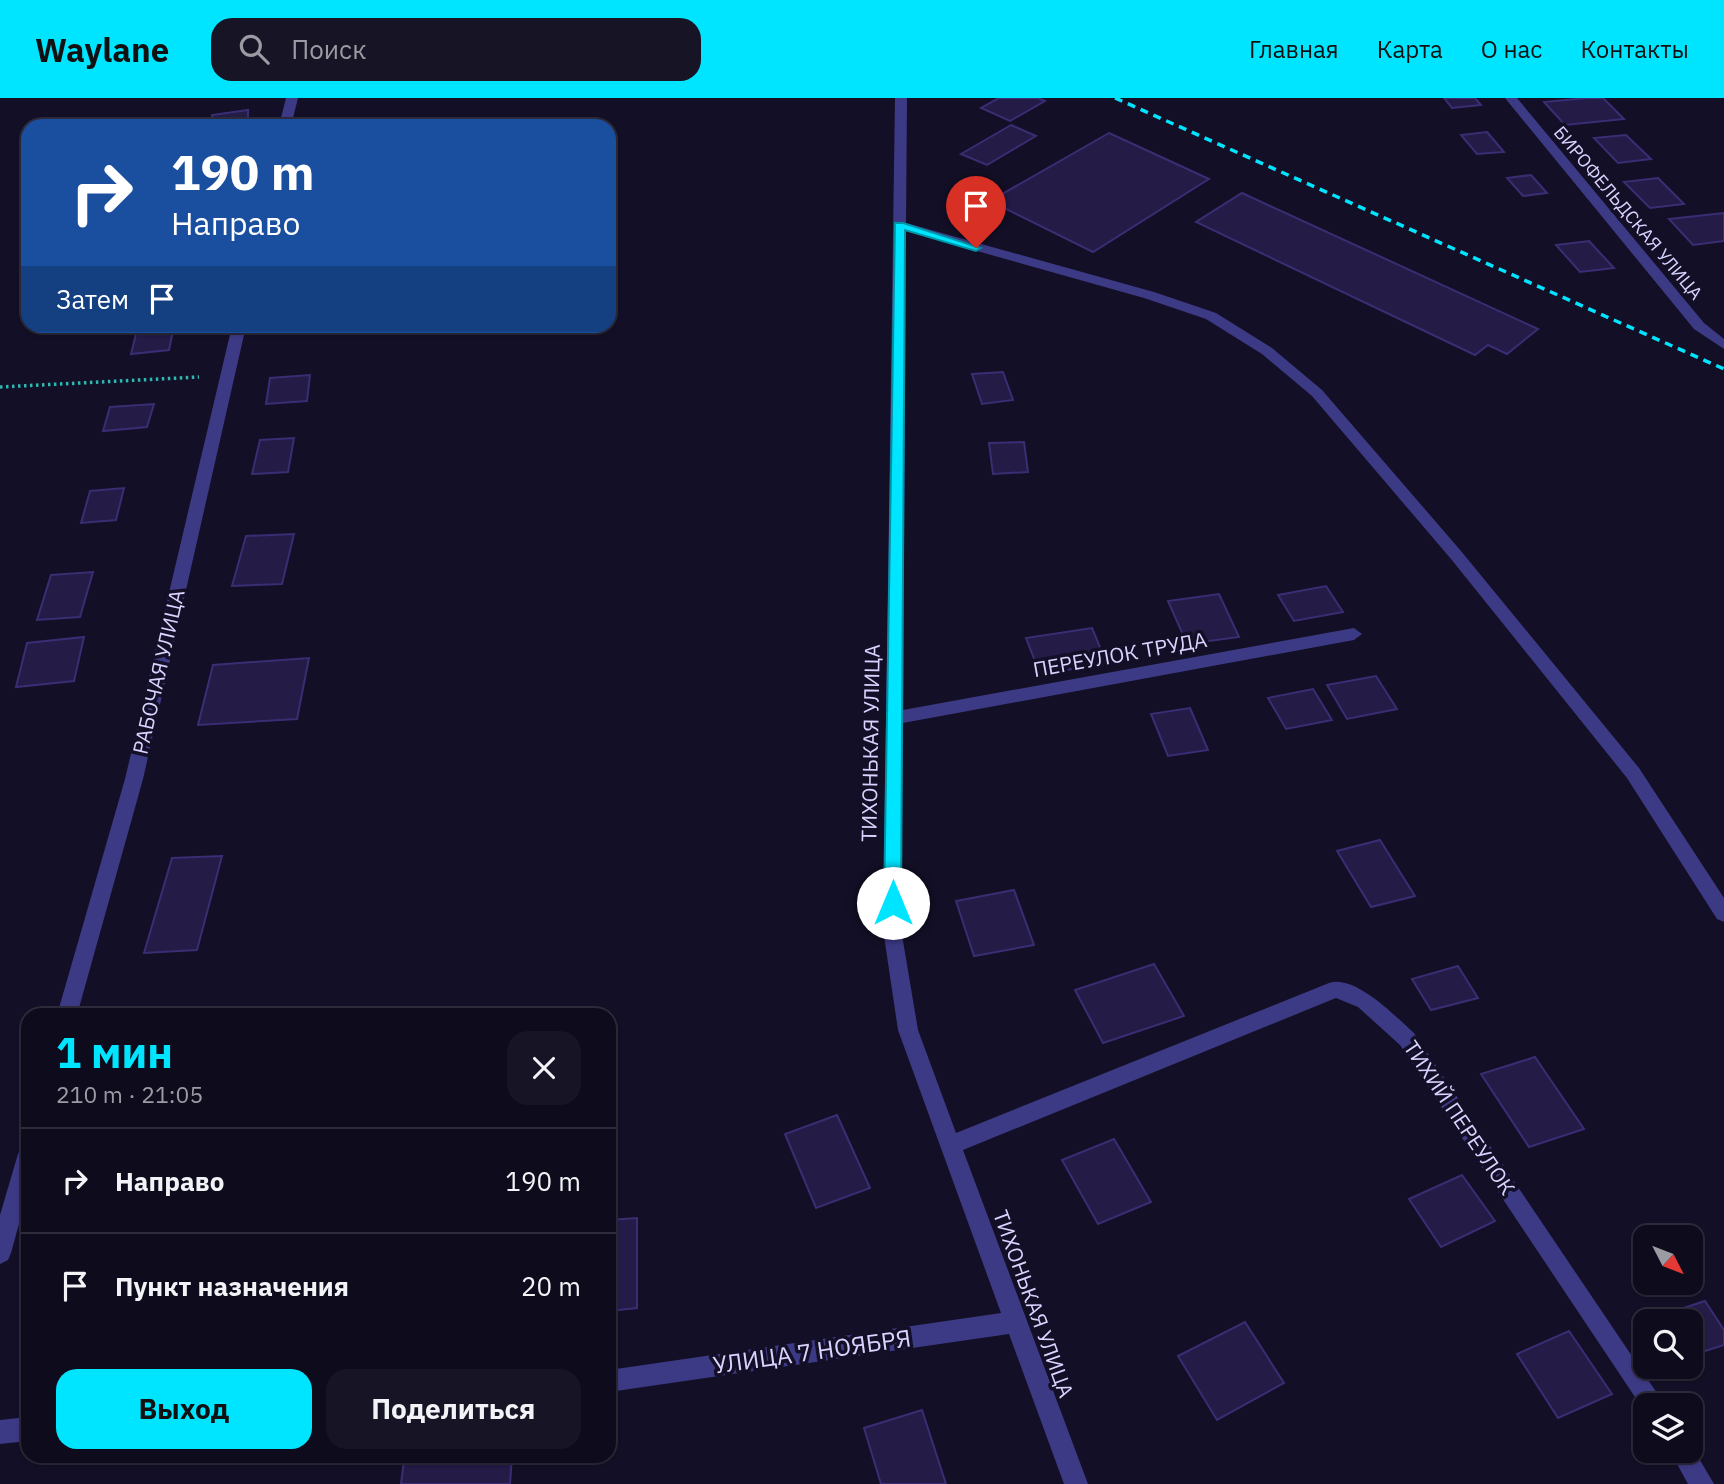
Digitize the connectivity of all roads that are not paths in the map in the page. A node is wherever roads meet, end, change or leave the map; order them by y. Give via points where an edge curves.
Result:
1 (292, 98) edge
2 (901, 98) edge
3 (1511, 98) edge
4 (287, 119) edge
5 (899, 225) junction
6 (237, 333) edge
7 (1724, 345) edge
8 (1354, 634) dead end
9 (894, 718) junction
10 (1724, 914) edge
11 (69, 1008) edge
12 (950, 1145) junction
13 (21, 1179) edge
14 (0, 1253) edge
15 (1016, 1322) junction
16 (616, 1380) edge
17 (1646, 1393) edge
18 (21, 1430) edge
19 (0, 1432) edge
20 (1689, 1463) edge
21 (1076, 1484) edge
22 (1702, 1484) edge

1 - 4 street
2 - 5 street, ТИХОНЬКАЯ УЛИЦА
3 - 7 street, БИРОФЕЛЬДСКАЯ УЛИЦА via 1699,326
5 - 9 street, ТИХОНЬКАЯ УЛИЦА
5 - 10 street via 1211,316 1267,351 1317,393 1591,721 1633,773
6 - 11 street, РАБОЧАЯ УЛИЦА via 134,779
8 - 9 street, ПЕРЕУЛОК ТРУДА
9 - 12 street, ТИХОНЬКАЯ УЛИЦА via 892,929 908,1030
12 - 15 street, ТИХОНЬКАЯ УЛИЦА
12 - 17 street, ТИХИЙ ПЕРЕУЛОК via 1336,989 1366,1001 1407,1039
13 - 14 street
15 - 16 street, УЛИЦА 7 НОЯБРЯ
15 - 21 street, ТИХОНЬКАЯ УЛИЦА
18 - 19 street
20 - 22 street

